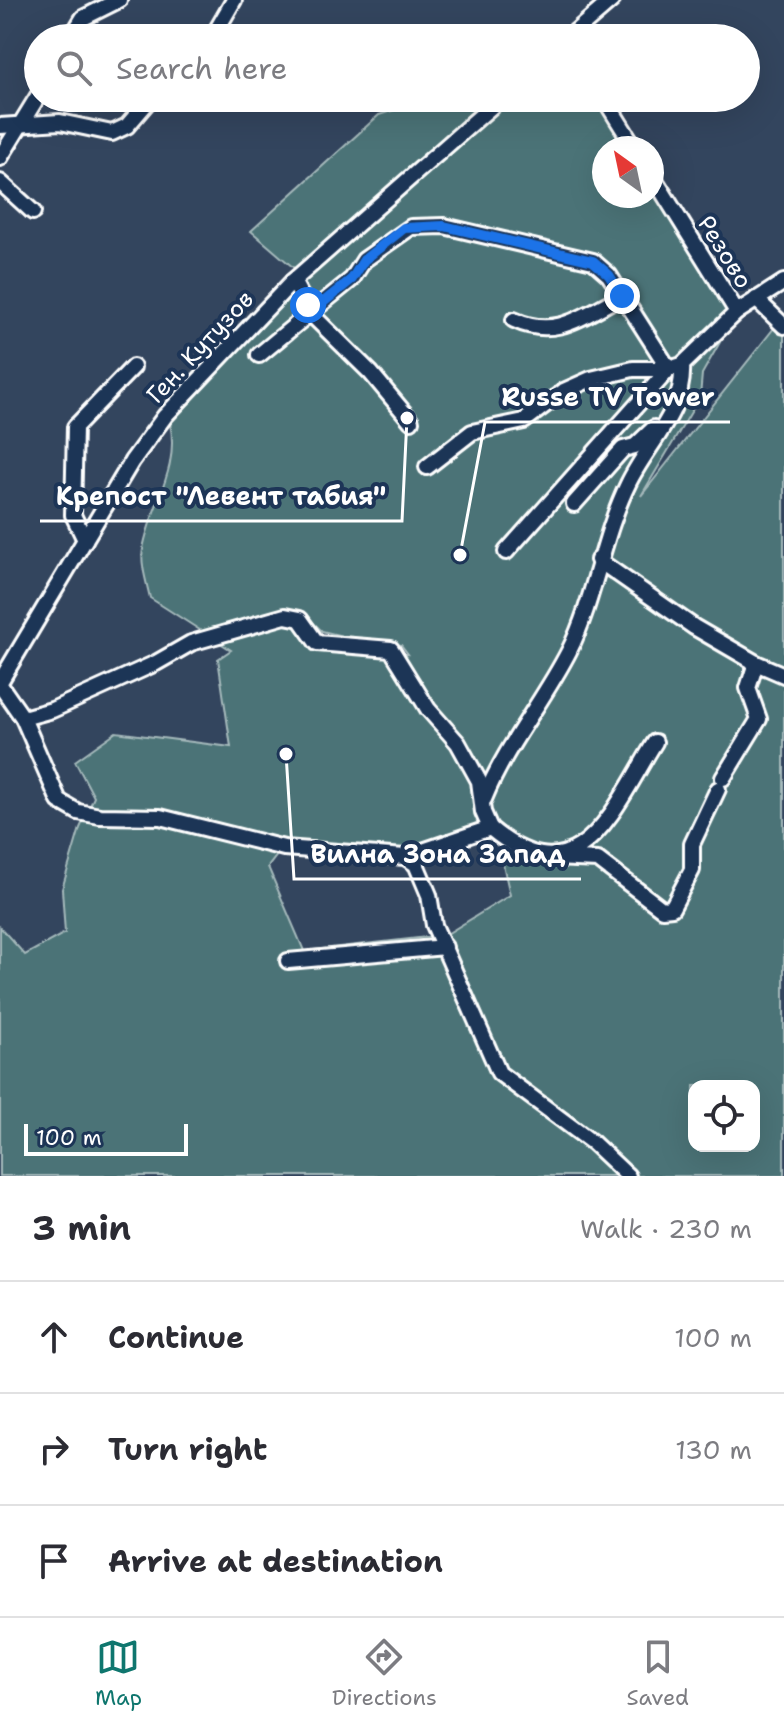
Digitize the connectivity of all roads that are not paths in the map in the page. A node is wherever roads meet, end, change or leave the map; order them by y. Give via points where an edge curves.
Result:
1 (119, 0) edge
2 (234, 0) edge
3 (612, 0) edge
4 (79, 24) edge
5 (220, 24) edge
6 (584, 24) edge
7 (29, 112) edge
8 (139, 112) edge
9 (485, 112) edge
10 (613, 112) edge
11 (22, 124) junction
12 (0, 126) edge
13 (628, 136) edge
14 (0, 158) edge
15 (0, 182) edge
16 (664, 194) edge
17 (33, 212) dead end
18 (293, 281) junction
19 (784, 282) edge
20 (622, 296) junction
21 (756, 299) junction
22 (737, 312) junction
23 (310, 313) junction
24 (514, 320) dead end
25 (784, 326) edge
26 (259, 355) dead end
27 (133, 367) dead end
28 (676, 367) junction
29 (677, 406) junction
30 (411, 421) dead end
31 (427, 467) dead end
32 (574, 504) dead end
33 (85, 540) junction
34 (506, 552) dead end
35 (598, 560) junction
36 (756, 663) junction
37 (784, 675) edge
38 (0, 683) edge
39 (23, 718) junction
40 (655, 742) dead end
41 (484, 799) junction
42 (490, 828) junction
43 (405, 857) junction
44 (554, 858) junction
45 (445, 947) junction
46 (288, 961) dead end
47 (628, 1176) edge

1 - 4 street
2 - 5 street
3 - 6 street
7 - 11 street
8 - 11 street via 112,133 60,122
9 - 18 street, Ген. Кутузов
10 - 13 street
11 - 12 street
11 - 14 street
15 - 17 street
16 - 22 street, Резово
18 - 23 street
18 - 33 street, Ген. Кутузов via 165,416
19 - 21 street
20 - 23 street via 593,261 425,225 404,228
20 - 24 street via 561,326 535,330
20 - 28 street
21 - 22 street
21 - 25 street
22 - 28 street, Резово
23 - 26 street
23 - 30 street
27 - 33 street via 75,427 73,515
28 - 29 street via 683,386
28 - 31 street via 633,369 591,379 564,391 524,421 472,432
28 - 34 street, Резово
29 - 32 street via 635,446 623,449
29 - 35 street via 629,483
33 - 38 street, Ген. Кутузов
35 - 36 street
35 - 41 street via 569,650 514,738
36 - 37 street
36 - 44 street via 748,688 759,719 692,844 692,870 672,908 651,901 598,860
38 - 39 street
39 - 41 street via 52,710 191,643 295,616 317,643 391,649 428,709 458,743
39 - 43 street via 65,807 100,816 160,817 284,848
40 - 44 street via 595,837
41 - 42 street
42 - 43 street
42 - 44 street via 512,845
43 - 45 street via 416,864
45 - 46 street
45 - 47 street via 499,1073

